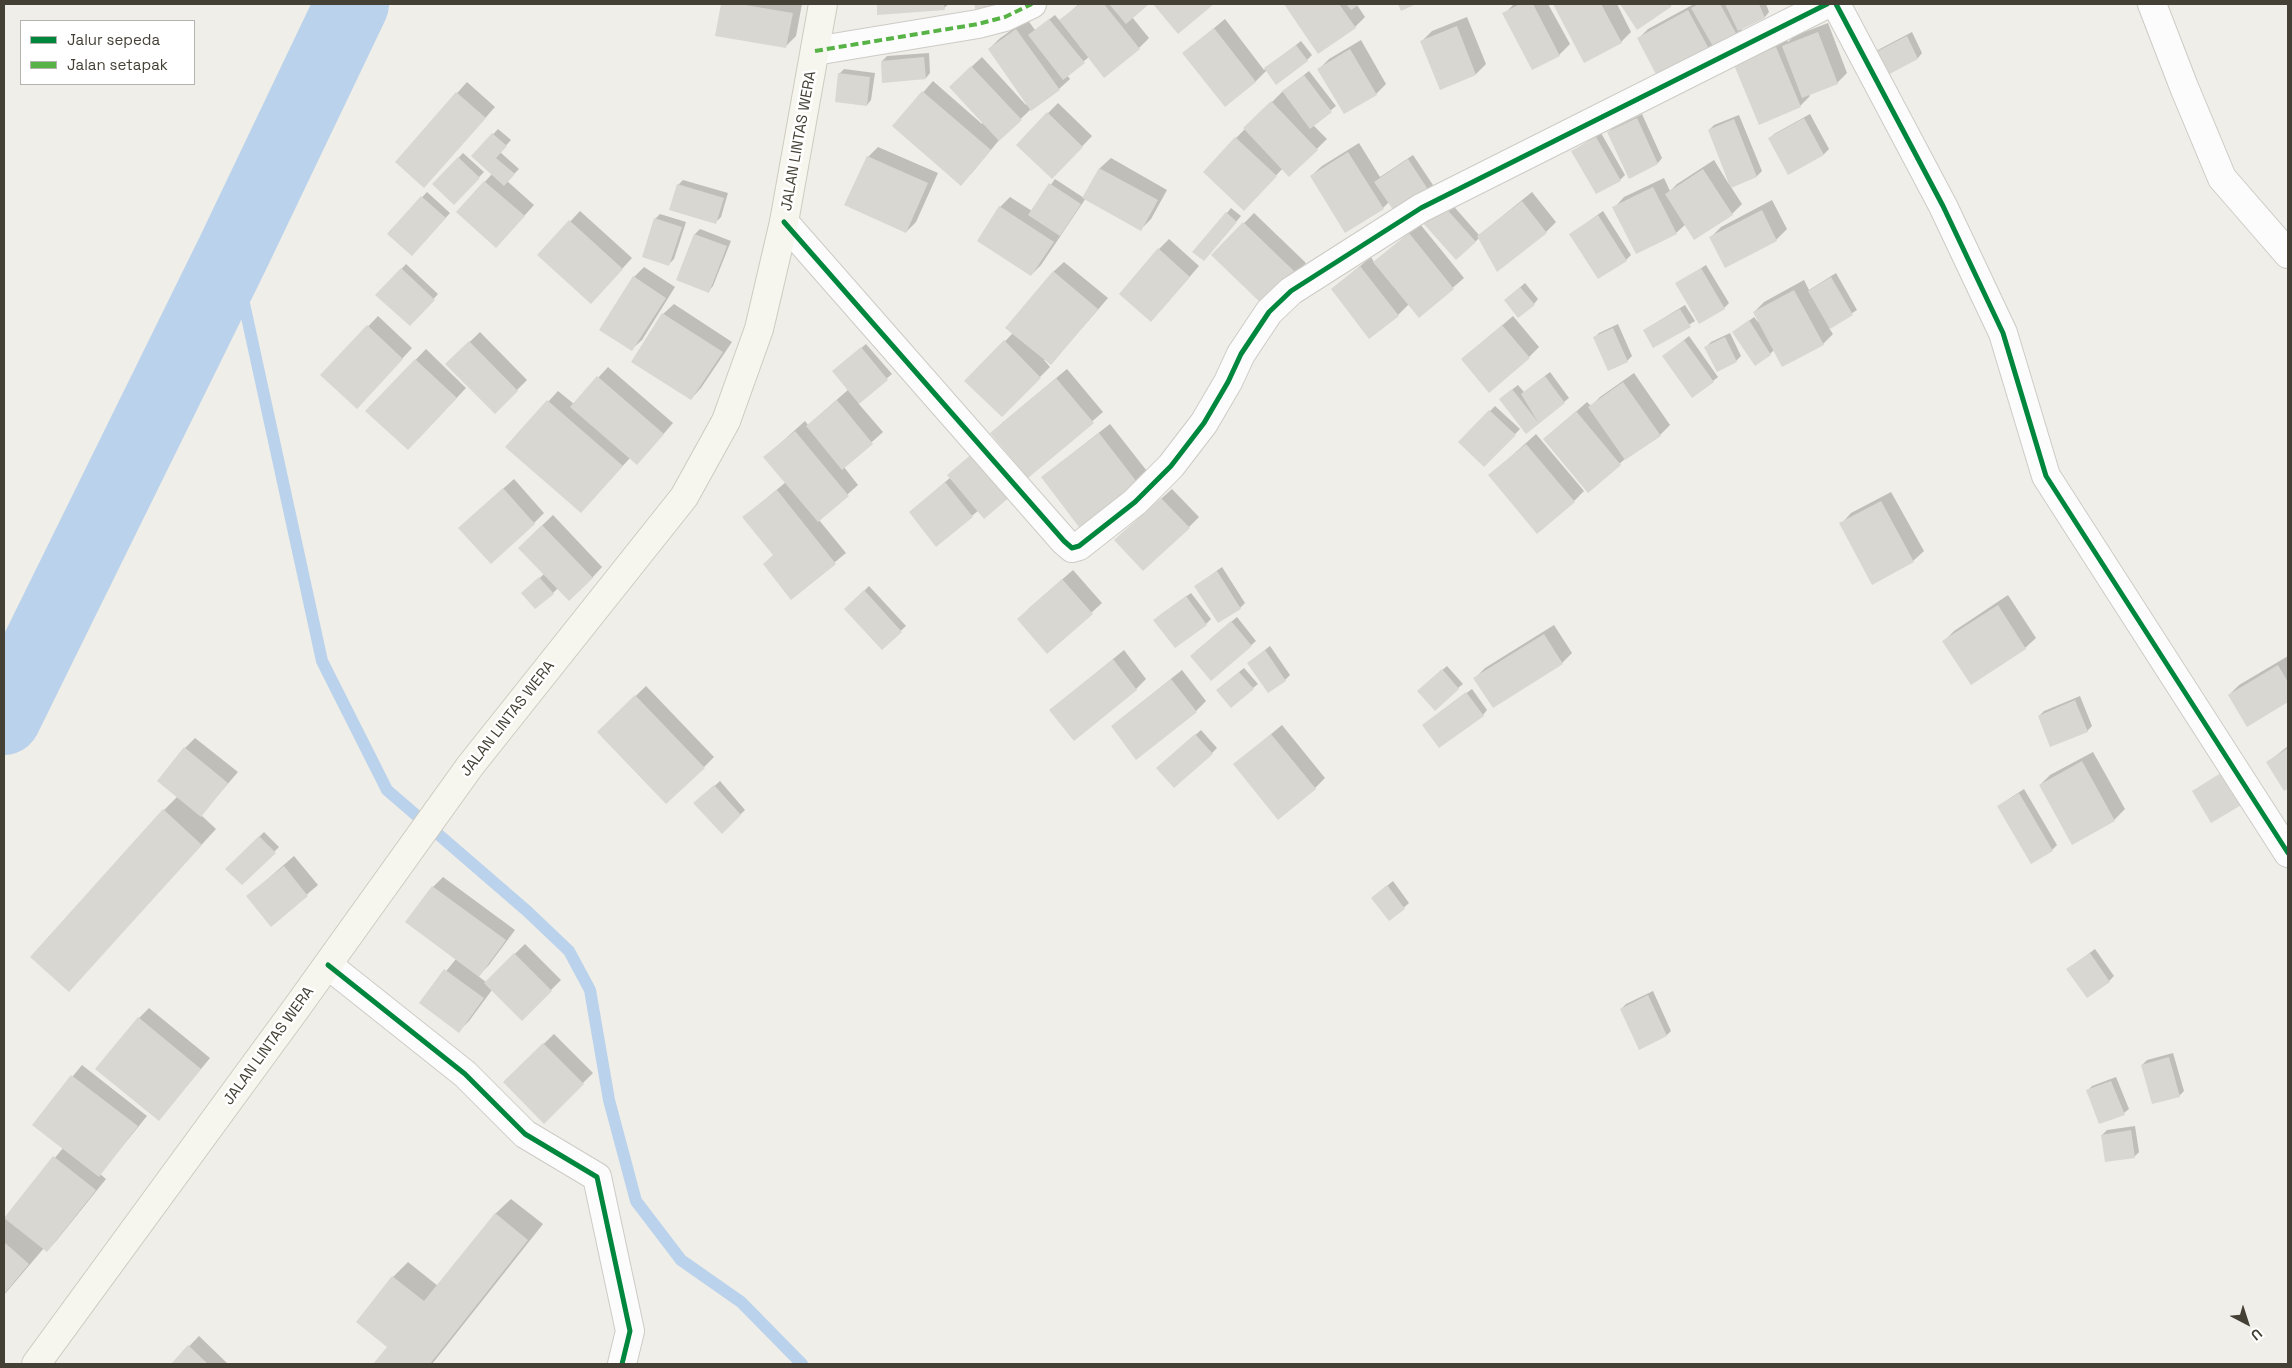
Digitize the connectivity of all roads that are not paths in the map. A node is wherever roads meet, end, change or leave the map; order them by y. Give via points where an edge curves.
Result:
1 (823, 4) edge
2 (1032, 4) edge
3 (1827, 4) edge
4 (1836, 4) edge
5 (2152, 4) edge
6 (815, 51) junction
7 (784, 222) junction
8 (2288, 254) edge
9 (2288, 853) edge
10 (328, 966) junction
11 (36, 1364) edge
12 (622, 1364) edge

1 - 6 main road, JALAN LINTAS WERA
2 - 6 street via 1005,17 970,26
3 - 7 street via 1421,208 1291,291 1269,312 1241,354 1204,423 1171,466 1134,502 1079,546 1072,548
4 - 9 street via 1944,206 2003,333 2046,476
5 - 8 street via 2222,178
6 - 7 main road, JALAN LINTAS WERA
7 - 10 main road, JALAN LINTAS WERA via 759,329 726,421 684,497 460,781
10 - 11 main road, JALAN LINTAS WERA
10 - 12 street via 465,1074 525,1134 597,1177 630,1331

